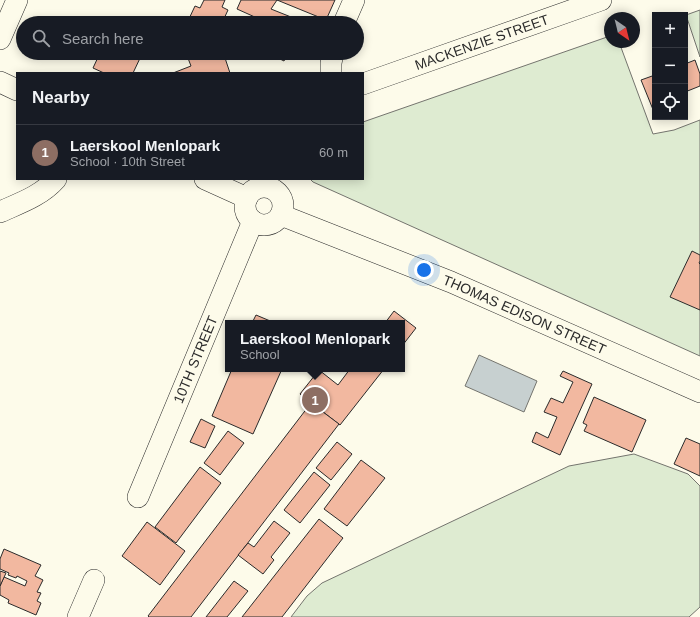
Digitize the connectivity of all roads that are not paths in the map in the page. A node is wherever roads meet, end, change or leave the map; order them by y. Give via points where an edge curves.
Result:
1 (17, 0) edge
2 (354, 0) edge
3 (600, 0) edge
4 (347, 16) edge
5 (0, 39) edge
6 (332, 60) edge
7 (331, 72) edge
8 (0, 82) edge
9 (364, 84) edge
10 (16, 90) edge
11 (55, 180) edge
12 (207, 180) edge
13 (274, 184) edge
14 (247, 198) junction
15 (0, 212) edge
16 (281, 214) junction
17 (253, 221) junction
18 (700, 392) edge
19 (138, 497) dead end
20 (94, 580) dead end
21 (78, 617) edge

1 - 5 street
2 - 4 street
3 - 9 street, MACKENZIE STREET
6 - 7 street
8 - 10 street
11 - 15 street via 33,197
12 - 14 street
13 - 14 street via 255,189
13 - 16 street via 283,203
14 - 17 street via 246,211
16 - 17 street via 277,220 265,225
16 - 18 street, THOMAS EDISON STREET via 451,282
17 - 19 street, 10TH STREET
20 - 21 street

